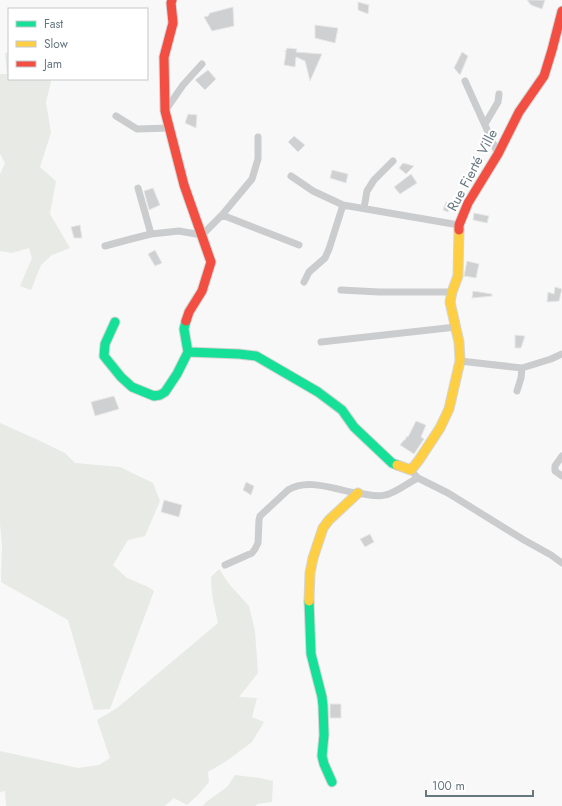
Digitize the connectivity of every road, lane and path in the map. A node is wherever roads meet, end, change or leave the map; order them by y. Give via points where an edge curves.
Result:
1 (172, 0) edge
2 (562, 11) edge
3 (202, 64) dead end
4 (465, 81) dead end
5 (499, 94) dead end
6 (165, 111) junction
7 (116, 116) dead end
8 (485, 124) junction
9 (170, 128) junction
10 (258, 137) dead end
11 (498, 154) junction
12 (393, 161) dead end
13 (291, 176) dead end
14 (138, 188) dead end
15 (343, 205) junction
16 (364, 208) junction
17 (222, 215) junction
18 (459, 225) junction
19 (151, 234) junction
20 (202, 235) junction
21 (105, 246) dead end
22 (299, 246) dead end
23 (304, 282) dead end
24 (341, 290) dead end
25 (452, 292) junction
26 (115, 322) dead end
27 (456, 327) junction
28 (321, 342) dead end
29 (188, 352) junction
30 (562, 354) edge
31 (460, 361) junction
32 (522, 368) junction
33 (517, 391) dead end
34 (562, 456) edge
35 (411, 470) junction
36 (562, 476) edge
37 (418, 478) junction
38 (358, 493) junction
39 (562, 563) edge
40 (225, 566) dead end
41 (332, 782) dead end

1 - 6 street via 173,23 164,57
2 - 11 street, Rue Fierté Ville via 544,76 519,112
3 - 6 street
4 - 8 street
5 - 8 street via 498,102
6 - 9 street
7 - 9 street via 137,129
8 - 11 street
9 - 20 street via 184,185
10 - 17 street via 258,159 252,178
11 - 18 street, Rue Fierté Ville via 468,203
12 - 16 street via 367,190
13 - 15 street via 313,191
14 - 19 street
15 - 16 street
15 - 23 street via 325,258 309,272
16 - 18 street
17 - 20 street
17 - 22 street
18 - 25 street, Rue Fierté Ville via 458,276
19 - 20 street via 179,231
19 - 21 street
20 - 29 street via 211,262 202,291 189,312 184,329
24 - 25 street
25 - 27 street, Rue Fierté Ville via 450,302
26 - 29 street via 105,344 104,356 132,387 159,396 165,392 177,374
27 - 28 street
27 - 31 street, Rue Fierté Ville
29 - 35 street via 256,356 318,392 342,410 354,427 392,463
30 - 32 street
31 - 32 street
31 - 35 street, Rue Fierté Ville via 449,409 440,428
32 - 33 street
34 - 36 street via 555,466 555,471
35 - 37 street
37 - 38 street via 384,496
37 - 39 street via 448,493
38 - 40 street via 319,485 293,487 260,516 258,543 252,553
38 - 41 street via 350,498 323,528 310,573 311,654 324,706 322,756

